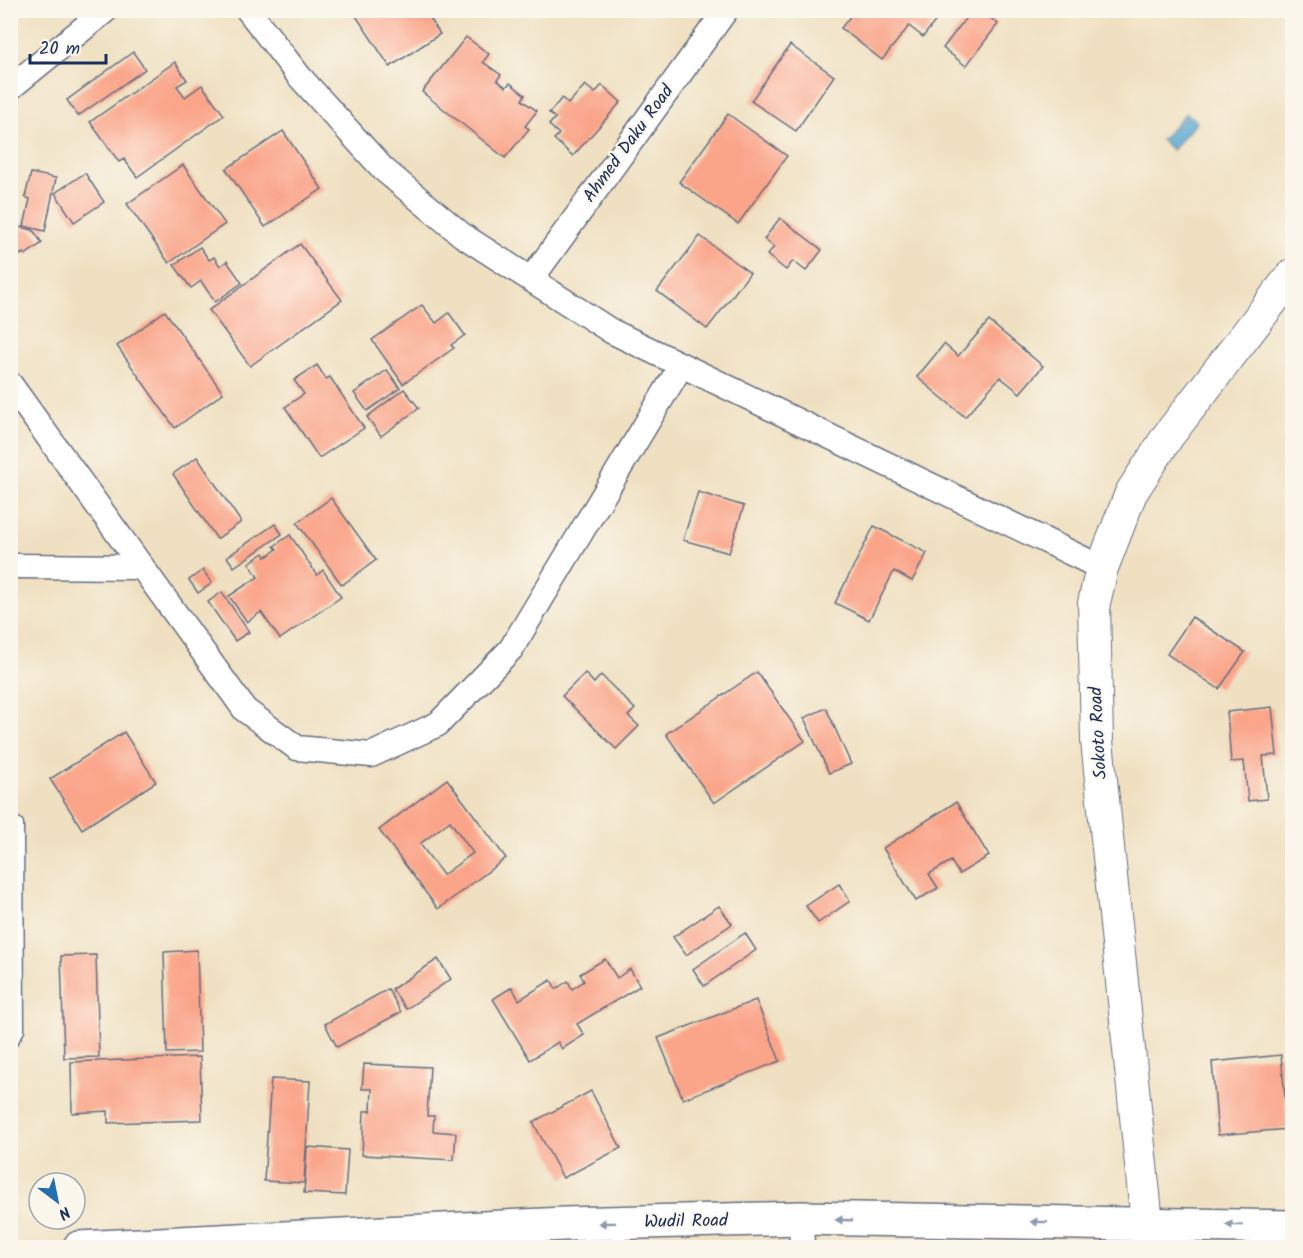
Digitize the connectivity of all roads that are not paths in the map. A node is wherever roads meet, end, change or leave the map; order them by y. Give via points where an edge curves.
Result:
1 (106, 10) edge
2 (248, 10) edge
3 (726, 10) edge
4 (10, 88) edge
5 (1293, 275) edge
6 (532, 278) junction
7 (681, 366) junction
8 (10, 384) edge
9 (10, 566) edge
10 (142, 567) junction
11 (1102, 568) junction
12 (17, 824) dead end
13 (10, 1043) edge
14 (1293, 1227) edge
15 (802, 1233) edge
16 (1147, 1235) edge
17 (79, 1248) edge

1 - 4 street
2 - 6 street via 299,76 383,169 462,235
3 - 6 street, Ahmed Daku Road
5 - 11 street, Sokoto Road via 1168,436 1131,493
6 - 7 street via 611,331
7 - 10 street via 511,649 438,724 370,755 297,748 245,710
7 - 11 street
8 - 10 street
9 - 10 street
11 - 16 street, Sokoto Road via 1094,603 1097,741
12 - 13 lane via 18,1029
14 -> 16 main road, Wudil Road
16 -> 15 main road, Wudil Road via 847,1220
15 -> 17 main road, Wudil Road via 564,1224

